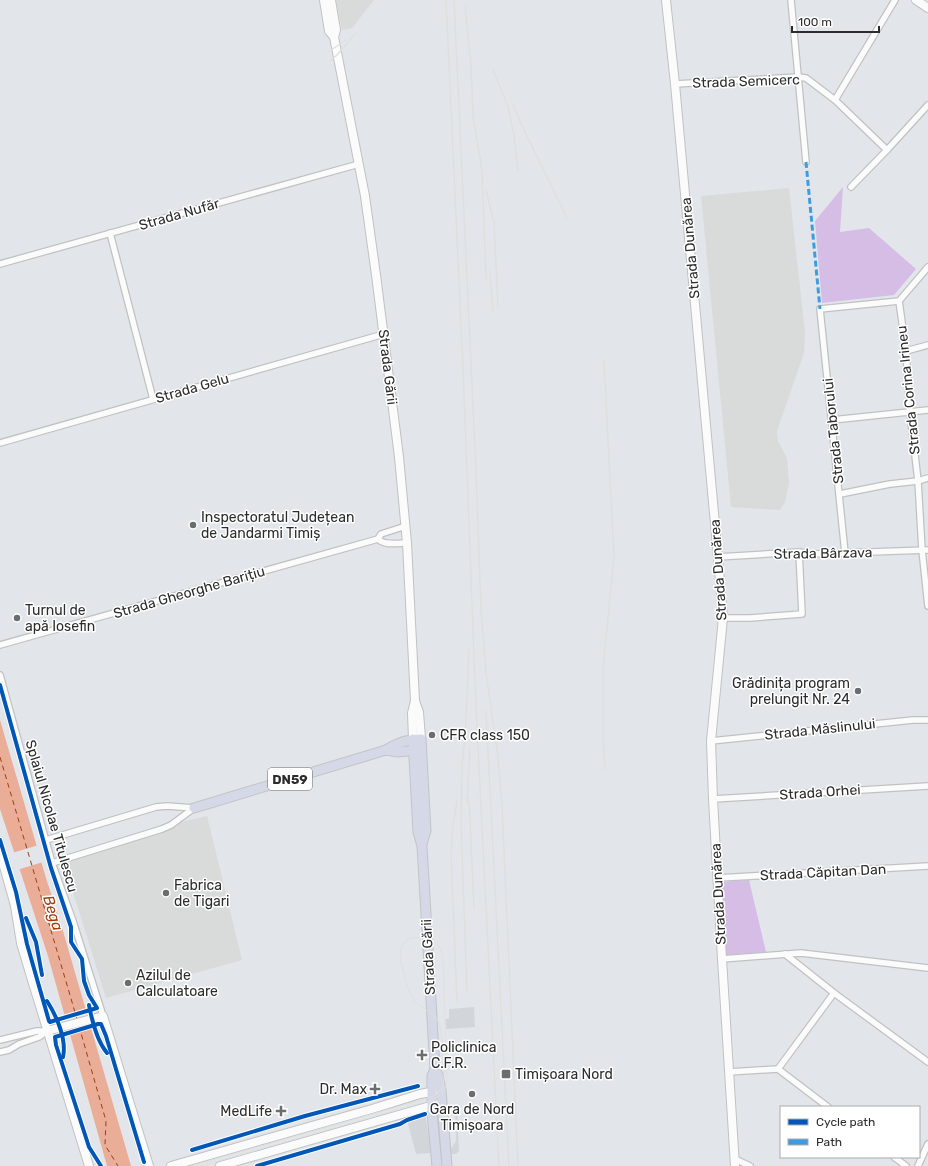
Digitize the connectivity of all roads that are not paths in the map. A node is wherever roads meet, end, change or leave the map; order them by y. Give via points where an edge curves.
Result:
1 (324, 0) edge
2 (331, 0) edge
3 (666, 0) edge
4 (791, 0) edge
5 (895, 0) edge
6 (916, 0) edge
7 (928, 8) edge
8 (334, 37) junction
9 (798, 77) junction
10 (675, 84) junction
11 (835, 100) junction
12 (928, 106) edge
13 (887, 150) junction
14 (806, 162) dead end
15 (359, 164) junction
16 (851, 187) dead end
17 (110, 233) junction
18 (0, 264) edge
19 (928, 268) edge
20 (899, 301) junction
21 (384, 334) junction
22 (928, 345) edge
23 (906, 351) junction
24 (153, 400) junction
25 (928, 410) edge
26 (910, 412) junction
27 (832, 420) junction
28 (0, 443) edge
29 (928, 478) edge
30 (918, 481) junction
31 (840, 494) junction
32 (406, 526) junction
33 (378, 539) junction
34 (407, 543) junction
35 (925, 550) edge
36 (799, 552) junction
37 (845, 553) junction
38 (718, 557) junction
39 (928, 606) edge
40 (723, 618) junction
41 (0, 645) edge
42 (0, 675) edge
43 (928, 720) edge
44 (417, 739) junction
45 (711, 741) junction
46 (386, 750) junction
47 (418, 750) junction
48 (928, 786) edge
49 (713, 799) junction
50 (194, 808) junction
51 (46, 840) junction
52 (0, 854) edge
53 (52, 862) junction
54 (928, 866) edge
55 (4, 878) edge
56 (718, 878) junction
57 (785, 954) junction
58 (722, 959) junction
59 (928, 968) edge
60 (834, 993) junction
61 (100, 1016) junction
62 (51, 1030) junction
63 (0, 1040) edge
64 (0, 1052) edge
65 (928, 1062) edge
66 (778, 1069) junction
67 (729, 1072) junction
68 (436, 1091) junction
69 (442, 1103) junction
70 (432, 1106) junction
71 (827, 1106) edge
72 (928, 1144) edge
73 (895, 1158) edge
74 (735, 1162) edge
75 (89, 1166) edge
76 (149, 1166) edge
77 (170, 1166) edge
78 (220, 1166) edge
79 (437, 1166) edge
80 (447, 1166) edge
81 (750, 1166) edge
82 (906, 1166) edge
83 (918, 1166) edge

1 - 8 street, Strada Gării via 329,31
2 - 8 street, Strada Gării via 336,30
3 - 10 street, Strada Dunărea
4 - 9 street
5 - 11 street
6 - 7 street
8 - 15 street, Strada Gării
9 - 10 street, Strada Semicerc
9 - 11 street, Strada Semicerc via 806,78
9 - 14 street
10 - 38 street, Strada Dunărea
11 - 13 street, Strada Semicerc
12 - 13 street
13 - 16 street
15 - 17 street, Strada Nufăr
15 - 21 street, Strada Gării
17 - 18 street, Strada Nufăr
17 - 24 street
19 - 20 street
20 - 23 street, Strada Corina Irineu
20 - 27 street, Strada Taborului via 820,309
21 - 24 street, Strada Gelu
21 - 32 street, Strada Gării
22 - 23 street
23 - 26 street, Strada Corina Irineu
24 - 28 street, Strada Gelu
25 - 26 street
26 - 27 street
26 - 30 street, Strada Corina Irineu
27 - 31 street, Strada Taborului
29 - 30 street
30 - 31 street
30 - 35 street, Strada Corina Irineu
31 - 37 street, Strada Taborului
32 - 33 street, Strada Gheorghe Barițiu via 381,534
32 - 34 street, Strada Gării
33 - 34 street, Strada Gheorghe Barițiu via 385,543
33 - 41 street, Strada Gheorghe Barițiu
34 - 44 street, Strada Gării via 415,701 419,712
35 - 37 street, Strada Bârzava
35 - 39 street, Strada Corina Irineu
36 - 37 street, Strada Bârzava
36 - 38 street, Strada Bârzava
36 - 40 street via 802,614
38 - 40 street, Strada Dunărea
40 - 45 street, Strada Dunărea
42 - 51 street, Splaiul Nicolae Titulescu
43 - 45 street, Strada Măslinului
44 - 46 main road, DN59 via 397,743
44 - 47 main road, Strada Gării
45 - 49 street, Strada Dunărea
46 - 47 main road, DN59
46 - 50 main road, DN59
47 - 68 main road, Strada Gării via 418,832 422,846 435,1069 432,1076
48 - 49 street, Strada Orhei
49 - 56 street, Strada Dunărea
50 - 51 street via 156,807
50 - 53 street via 162,829
51 - 53 street, Splaiul Nicolae Titulescu
52 - 55 street
53 - 61 street, Splaiul Nicolae Titulescu via 73,921
54 - 56 street, Strada Căpitan Dan
55 - 62 street via 15,906 21,943
56 - 58 street, Strada Dunărea
57 - 58 street
57 - 59 street
57 - 60 street
58 - 67 street, Strada Dunărea
60 - 65 street
60 - 66 street
61 - 62 street
61 - 76 street, Splaiul Nicolae Titulescu
62 - 63 street
62 - 64 street via 39,1038
62 - 75 street
66 - 67 street
66 - 71 street
67 - 74 street, Strada Dunărea
68 - 69 main road
68 - 70 main road
68 - 77 street
69 - 70 street
69 - 80 main road
70 - 78 street
70 - 79 main road
72 - 83 street
73 - 82 street
74 - 81 street

